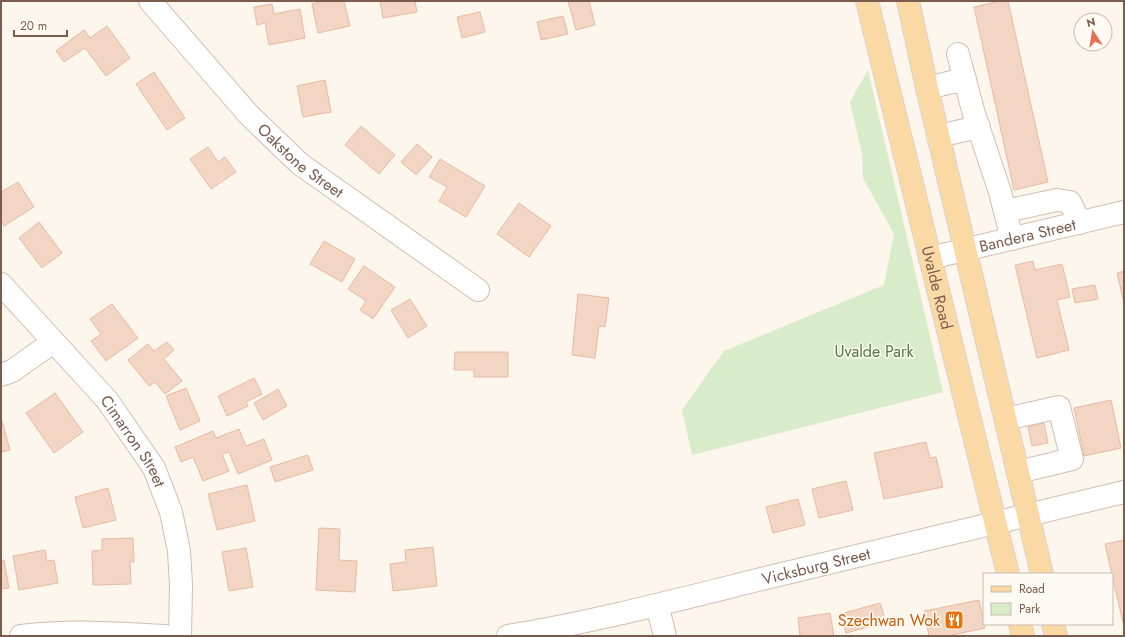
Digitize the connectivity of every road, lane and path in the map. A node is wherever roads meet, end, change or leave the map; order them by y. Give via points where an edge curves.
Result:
1 (150, 1) edge
2 (867, 1) edge
3 (908, 1) edge
4 (958, 54) dead end
5 (925, 78) junction
6 (965, 79) junction
7 (978, 127) junction
8 (938, 136) junction
9 (1005, 211) junction
10 (1124, 212) edge
11 (1080, 223) junction
12 (1012, 239) junction
13 (966, 250) junction
14 (930, 258) junction
15 (1, 284) edge
16 (478, 290) dead end
17 (53, 342) junction
18 (1, 375) edge
19 (1006, 418) junction
20 (1018, 472) junction
21 (1124, 492) edge
22 (1029, 514) junction
23 (996, 522) junction
24 (1008, 573) edge
25 (1042, 573) edge
26 (657, 605) junction
27 (1020, 625) edge
28 (1053, 625) edge
29 (21, 636) edge
30 (165, 636) edge
31 (180, 636) edge
32 (508, 636) edge
33 (665, 636) edge
34 (1023, 636) edge
35 (1056, 636) edge

1 - 16 street, Oakstone Street via 249,115 300,164
2 - 14 main road, Uvalde Road
3 - 5 main road
4 - 6 street
5 - 6 street
5 - 8 main road
6 - 7 street
7 - 8 street
7 - 9 street
8 - 13 main road
9 - 11 street via 1057,200 1070,202
9 - 12 street
10 - 11 street, Bandera Street
11 - 12 street, Bandera Street
12 - 13 street, Bandera Street
13 - 14 street, Bandera Street
13 - 19 main road
14 - 23 main road, Uvalde Road
15 - 17 street, Cimarron Street
17 - 18 street via 12,371
17 - 31 street, Cimarron Street via 106,400 154,468 171,512 179,551
19 - 20 main road
19 - 20 street via 1059,407 1072,460
20 - 22 main road
21 - 22 street, Vicksburg Street
22 - 23 street, Vicksburg Street
22 - 25 main road
23 - 24 main road, Uvalde Road
23 - 26 street, Vicksburg Street
26 - 32 street, Vicksburg Street
26 - 33 street
27 - 34 main road
28 - 35 main road
29 - 30 street via 51,632

